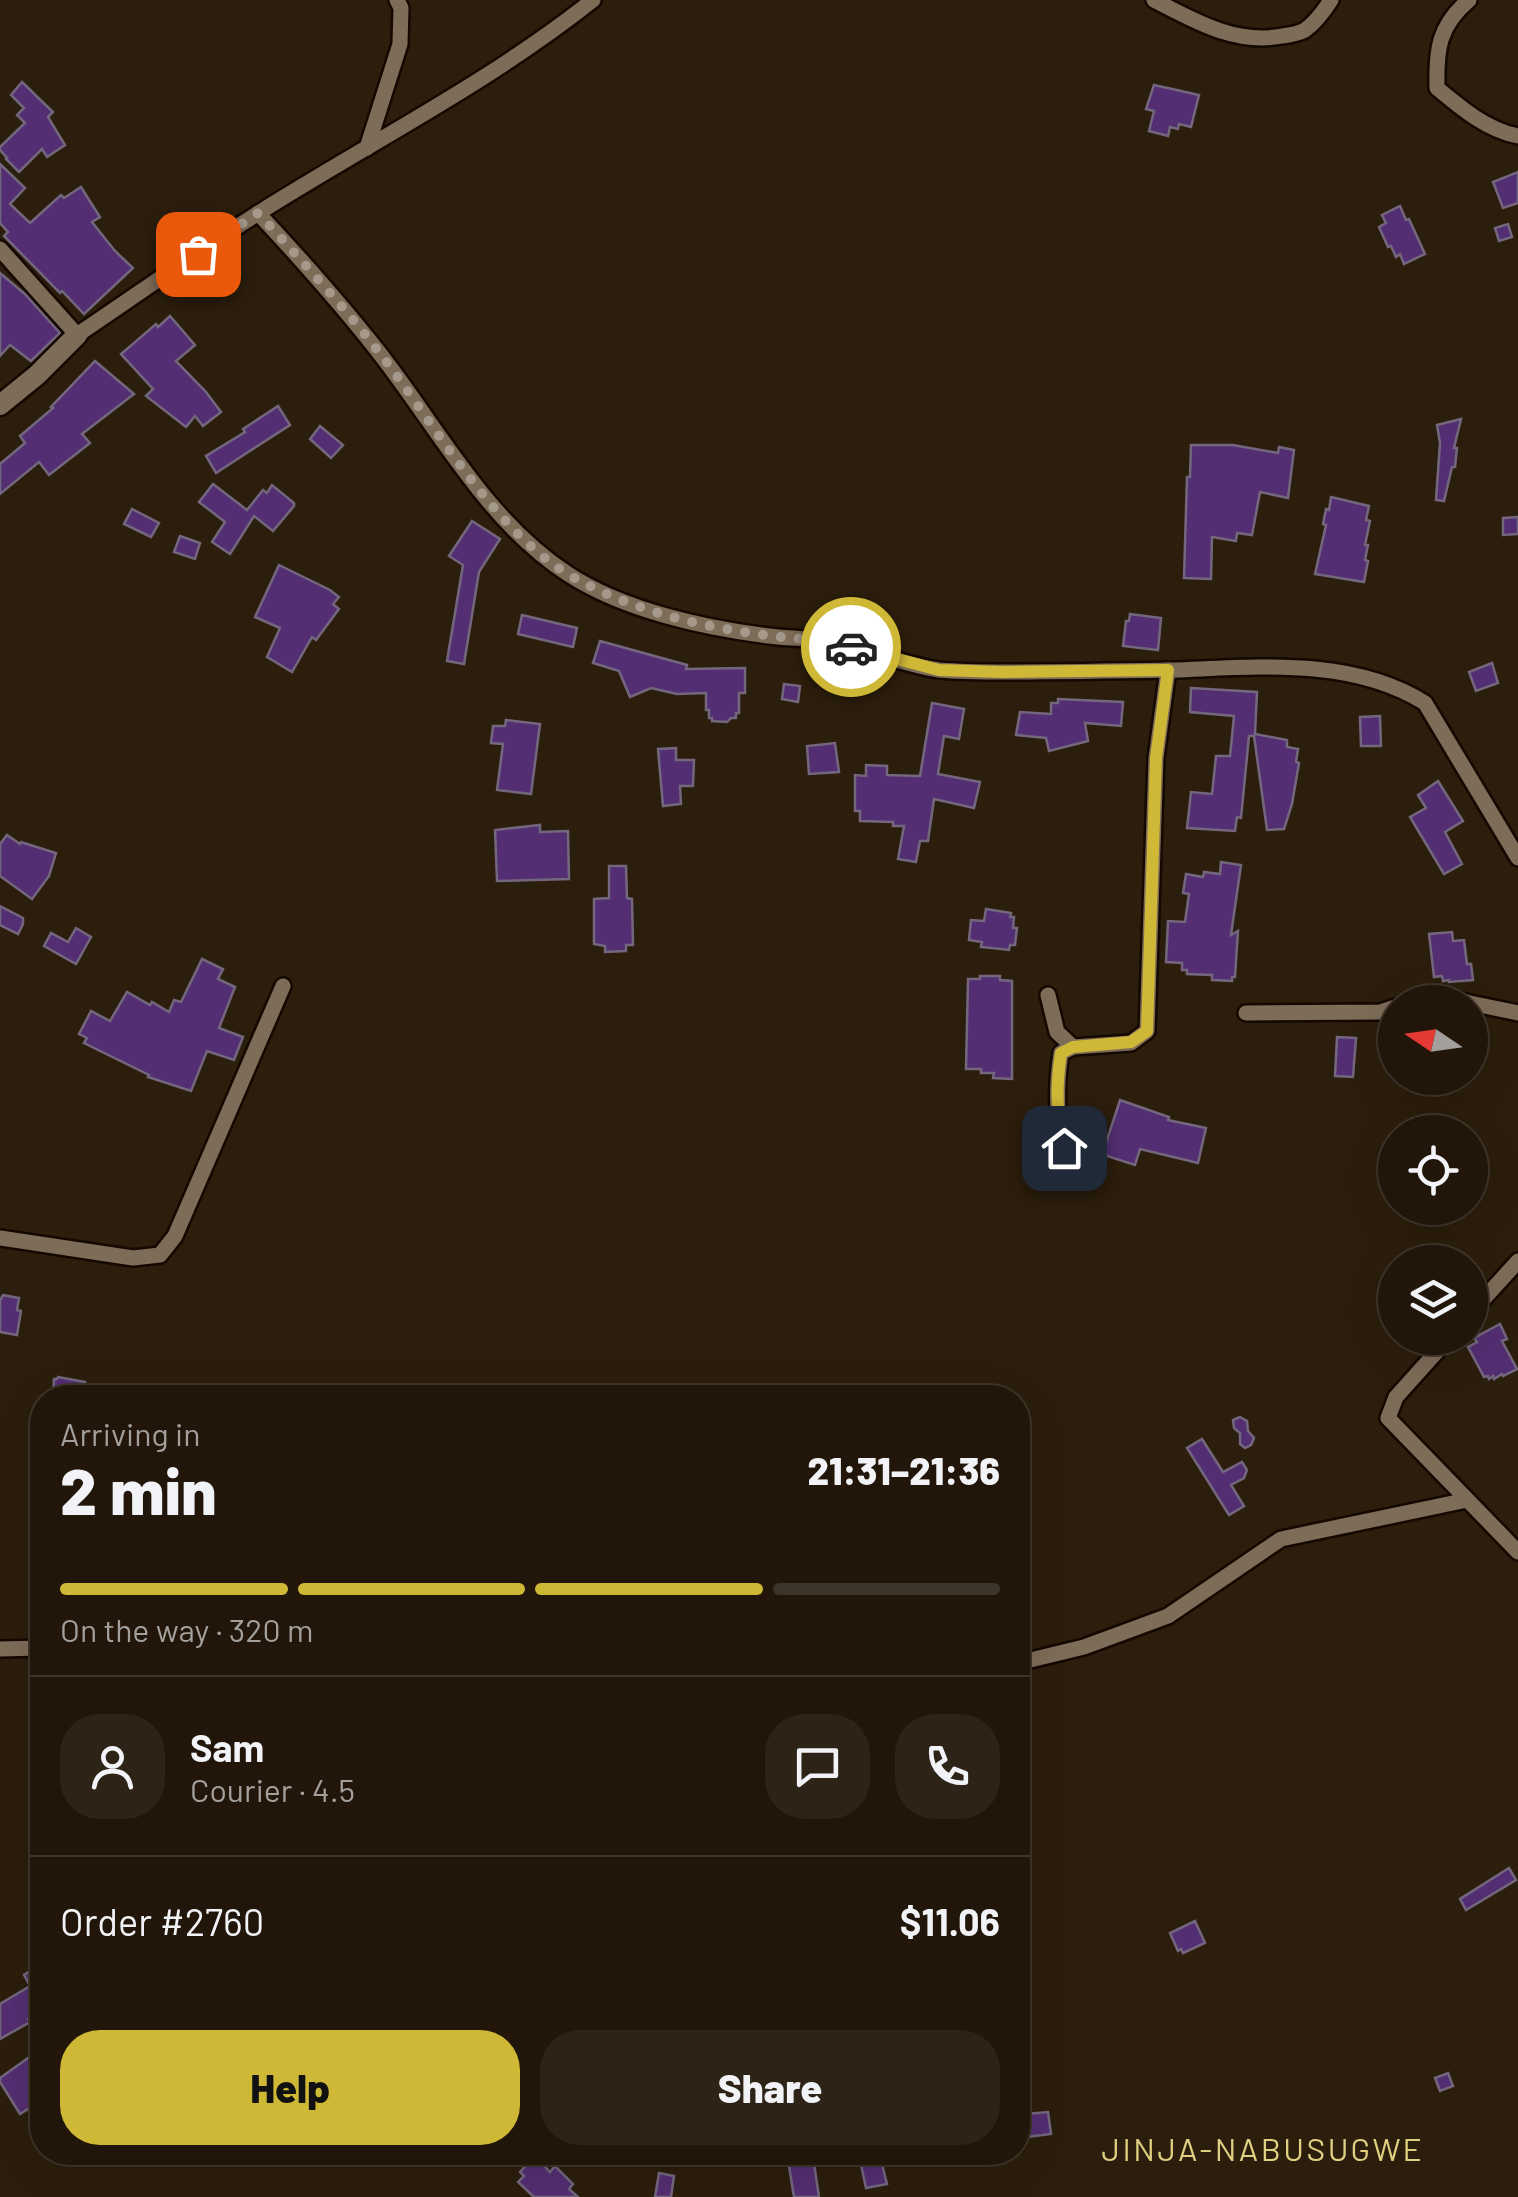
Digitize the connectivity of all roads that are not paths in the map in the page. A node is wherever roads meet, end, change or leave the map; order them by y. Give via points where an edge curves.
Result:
1 (397, 0) edge
2 (593, 0) edge
3 (1154, 0) edge
4 (1331, 0) edge
5 (1469, 0) edge
6 (1518, 136) edge
7 (367, 148) junction
8 (258, 213) junction
9 (0, 249) edge
10 (77, 335) junction
11 (0, 405) edge
12 (1168, 670) junction
13 (1518, 858) edge
14 (283, 986) dead end
15 (1048, 995) dead end
16 (1488, 1007) edge
17 (1378, 1012) edge
18 (1246, 1013) dead end
19 (1518, 1013) edge
20 (1073, 1047) junction
21 (1096, 1156) dead end
22 (0, 1238) edge
23 (1518, 1261) edge
24 (1488, 1294) edge
25 (1434, 1355) edge
26 (1466, 1500) junction
27 (1518, 1552) edge
28 (30, 1648) edge
29 (0, 1649) edge
30 (1030, 1660) edge

1 - 7 street via 400,44
2 - 7 street
3 - 4 street via 1246,38 1302,32
5 - 6 street via 1454,13 1436,52 1438,88 1467,114
7 - 8 street
8 - 10 street
8 - 12 street via 377,350 484,496 523,540 569,575 678,620 835,642 939,670
9 - 10 street
10 - 11 street
12 - 13 street via 1344,673 1407,692 1425,703
12 - 20 street via 1156,758 1147,1031 1131,1042
14 - 22 street via 176,1236 160,1254 133,1258
15 - 20 street via 1057,1032
16 - 19 street
17 - 18 street
20 - 21 street via 1061,1053 1059,1126 1064,1148
23 - 24 street
25 - 26 street via 1396,1397 1388,1418
26 - 27 street
26 - 30 street via 1282,1539 1168,1616
28 - 29 street

